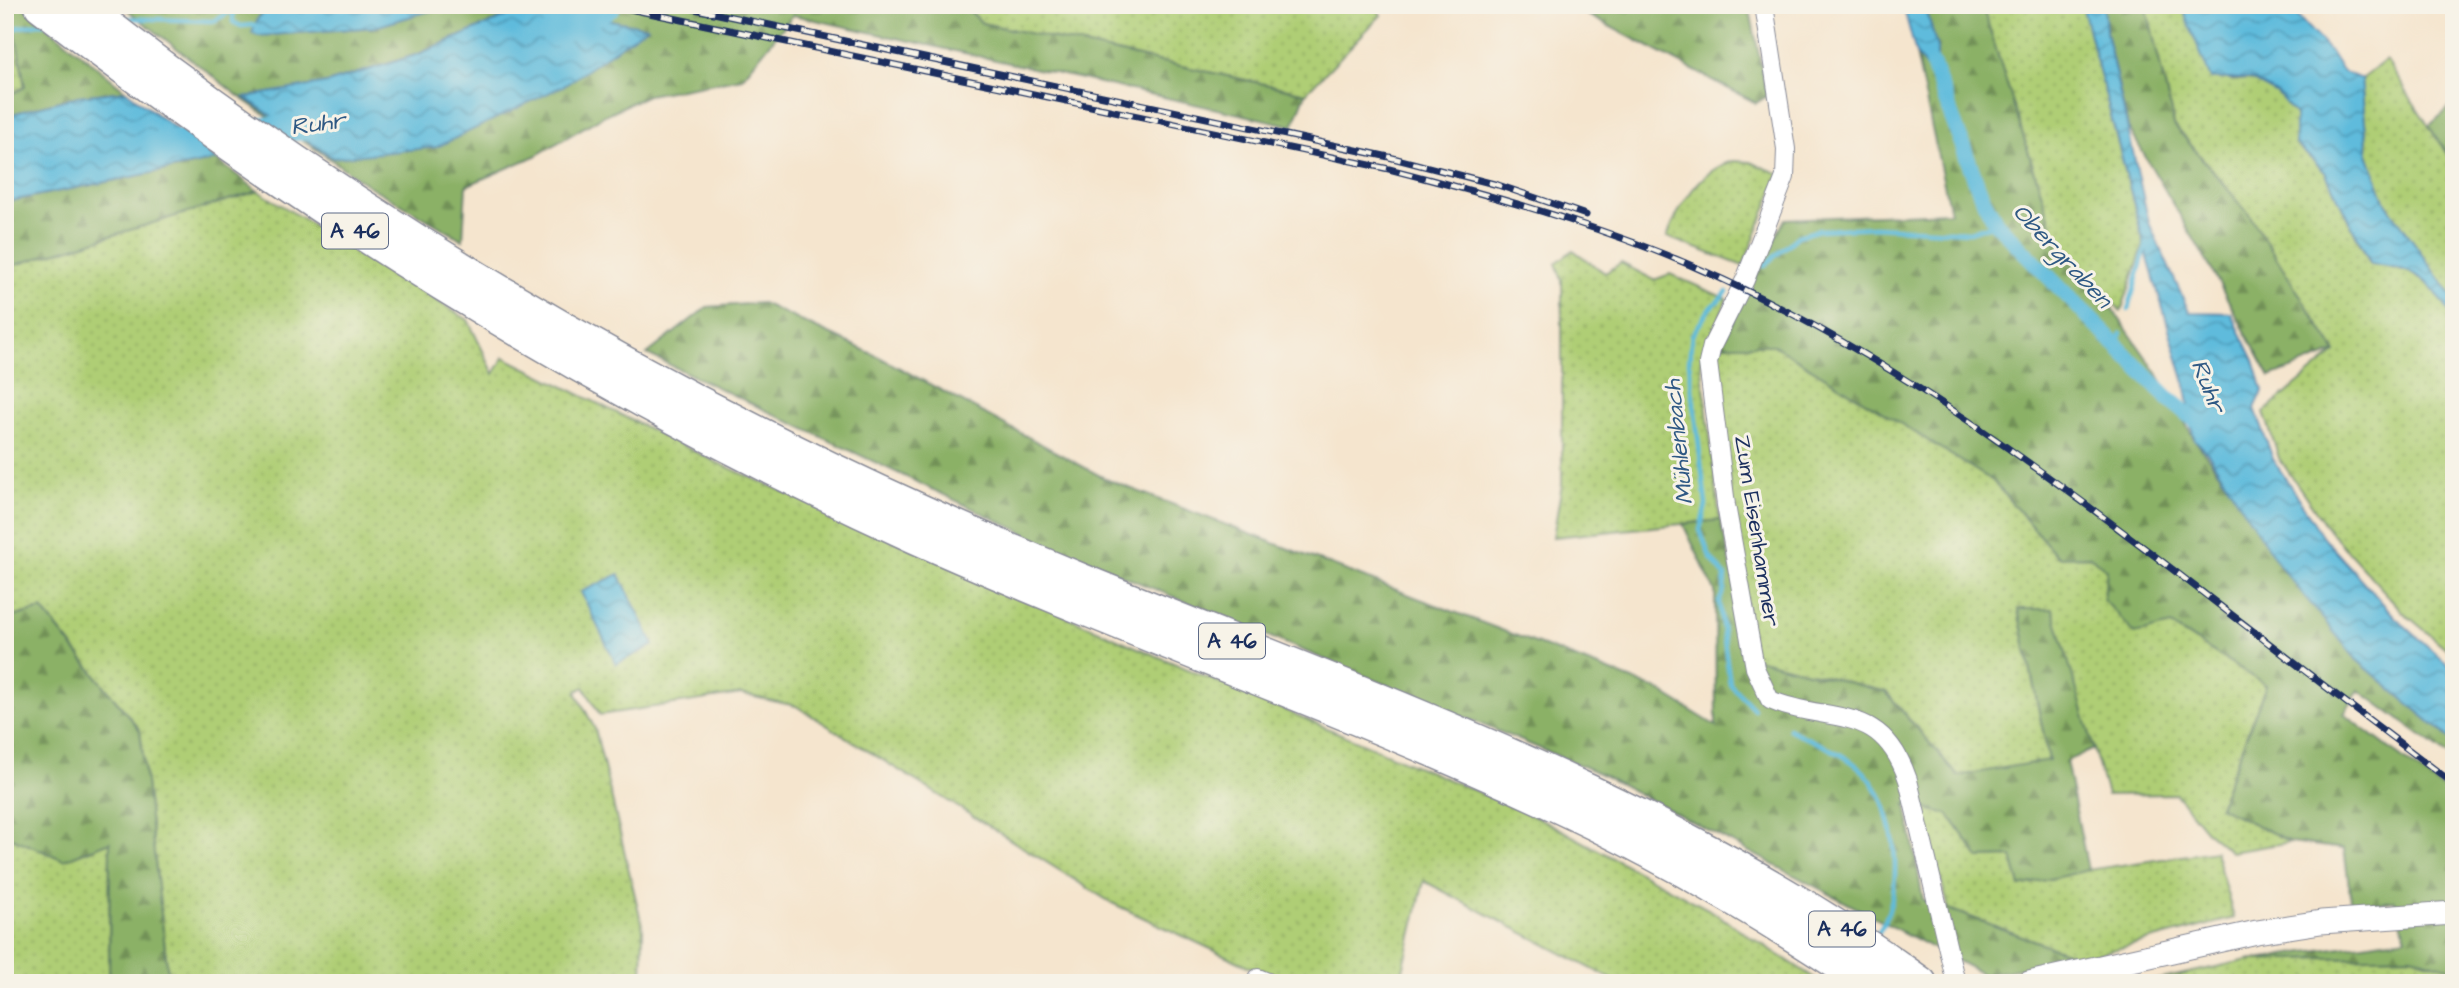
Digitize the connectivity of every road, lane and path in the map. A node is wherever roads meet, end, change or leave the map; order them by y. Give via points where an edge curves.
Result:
1 (41, 5) edge
2 (81, 5) edge
3 (1764, 5) edge
4 (695, 416) junction
5 (1753, 892) junction
6 (2454, 913) edge
7 (1868, 983) edge
8 (1920, 983) edge
9 (1956, 983) edge
10 (2029, 983) edge

1 - 4 highway, A 46 via 213,134 375,244 494,317
2 - 4 highway, A 46 via 210,103 401,232
3 - 9 street, Zum Eisenhammer via 1786,149 1785,177 1707,363 1755,667 1770,700 1864,724 1879,733 1896,754 1908,780
4 - 5 highway, A 46 via 941,547 1377,727
5 - 7 highway, A 46
5 - 8 highway, A 46
6 - 10 street via 2321,922 2257,932

